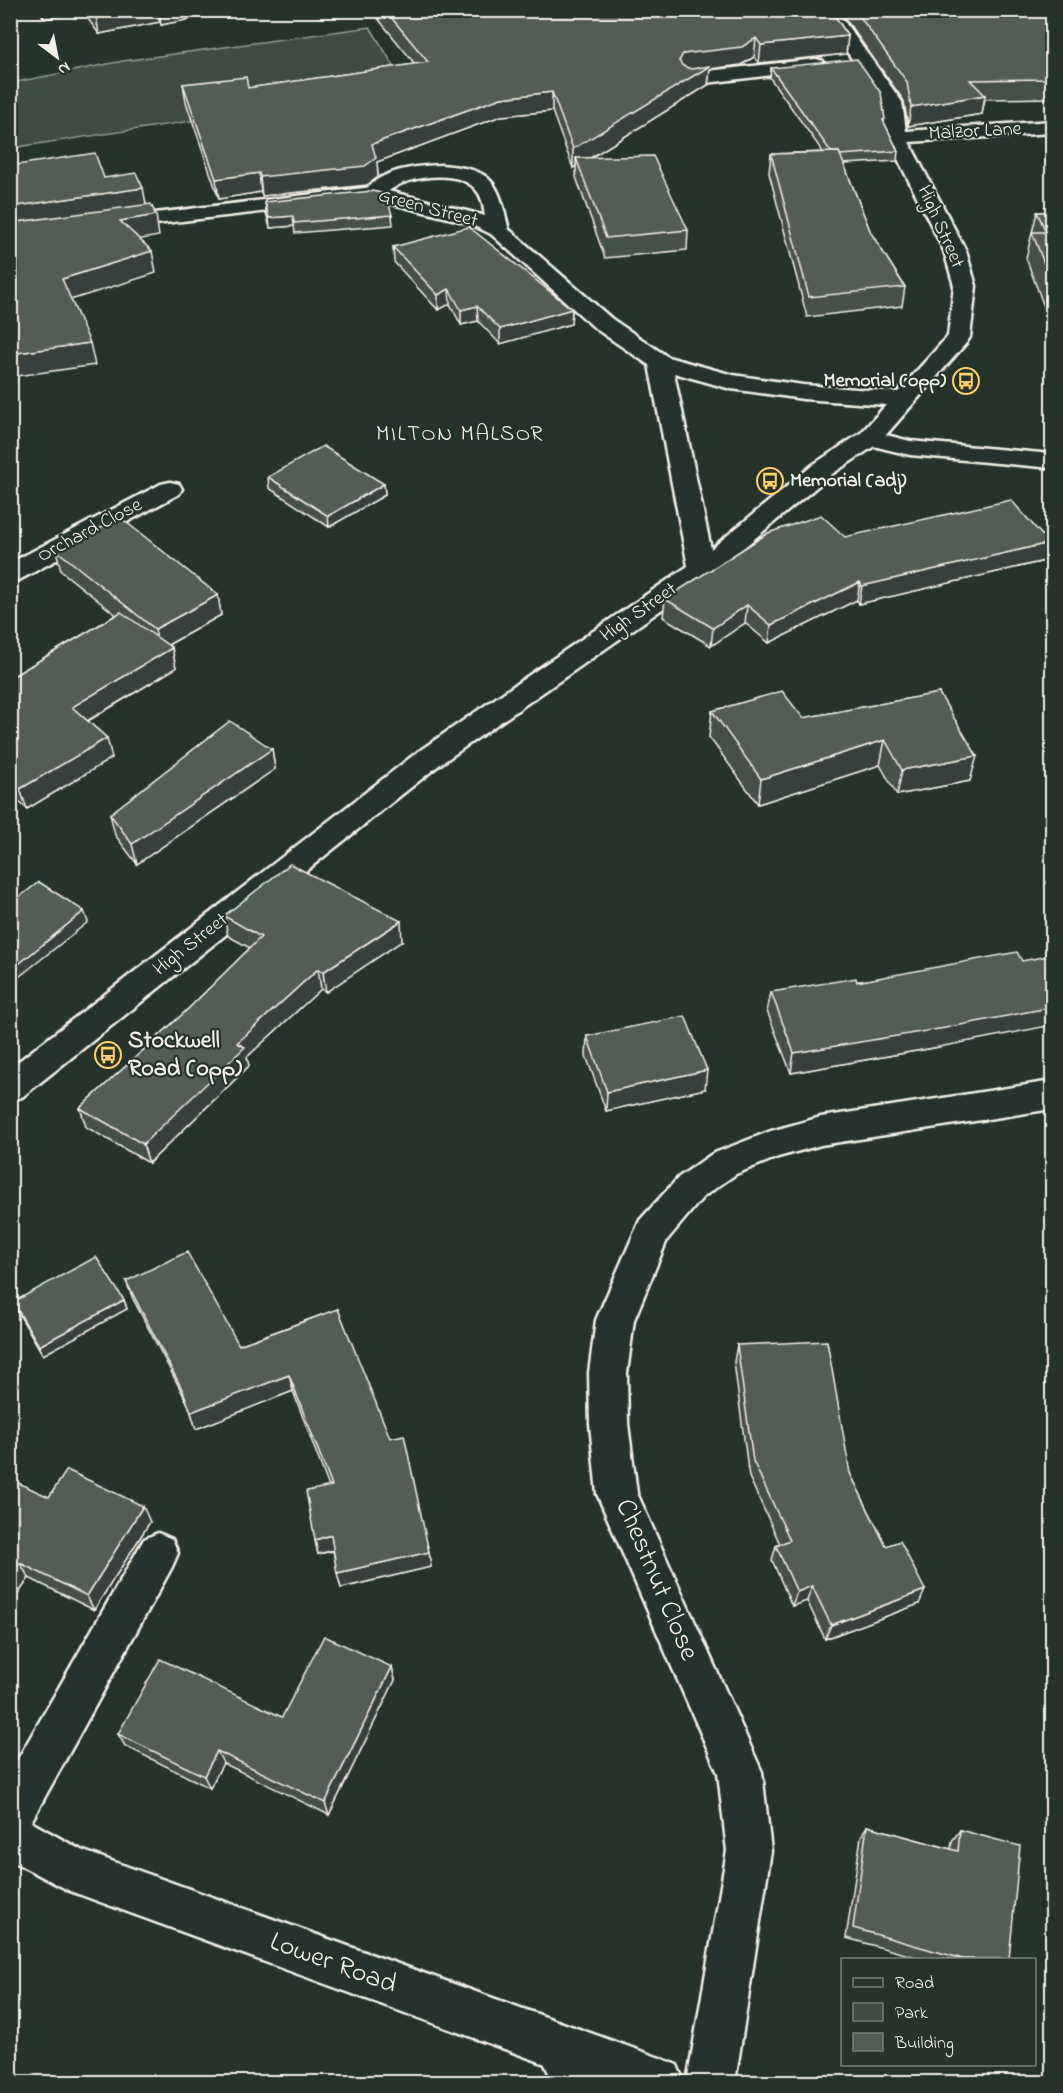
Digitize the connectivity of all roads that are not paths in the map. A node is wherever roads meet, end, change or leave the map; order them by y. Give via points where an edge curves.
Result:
1 (827, 10) edge
2 (860, 60) junction
3 (689, 79) edge
4 (1053, 127) edge
5 (897, 137) junction
6 (373, 193) junction
7 (91, 226) edge
8 (498, 230) junction
9 (660, 362) junction
10 (903, 399) junction
11 (870, 438) junction
12 (1053, 461) edge
13 (170, 489) dead end
14 (702, 569) junction
15 (10, 574) edge
16 (10, 1087) edge
17 (1053, 1095) edge
18 (158, 1553) dead end
19 (10, 1817) edge
20 (10, 1835) edge
21 (570, 2064) edge
22 (660, 2082) edge
23 (711, 2082) edge

1 - 2 street, High Street
2 - 3 street
2 - 5 street, High Street via 892,102
4 - 5 street, Malzor Lane
5 - 10 street, High Street via 955,250 965,286 959,337
6 - 7 street, Green Street
6 - 8 street, Green Street via 475,219
6 - 8 street via 388,182 416,174 464,173 489,190
8 - 9 street, Green Street via 604,324
9 - 10 street, Green Street via 731,382
9 - 14 street
10 - 11 street, High Street
11 - 12 street via 910,448
11 - 14 street, High Street via 823,470
13 - 15 street, Orchard Close
14 - 16 street, High Street via 429,758
17 - 23 street, Chestnut Close via 821,1131 724,1164 691,1187 653,1231 615,1320 608,1373 617,1494 740,1772 749,1851
18 - 19 street
20 - 21 street, Lower Road via 70,1868
21 - 22 street, Lower Road

